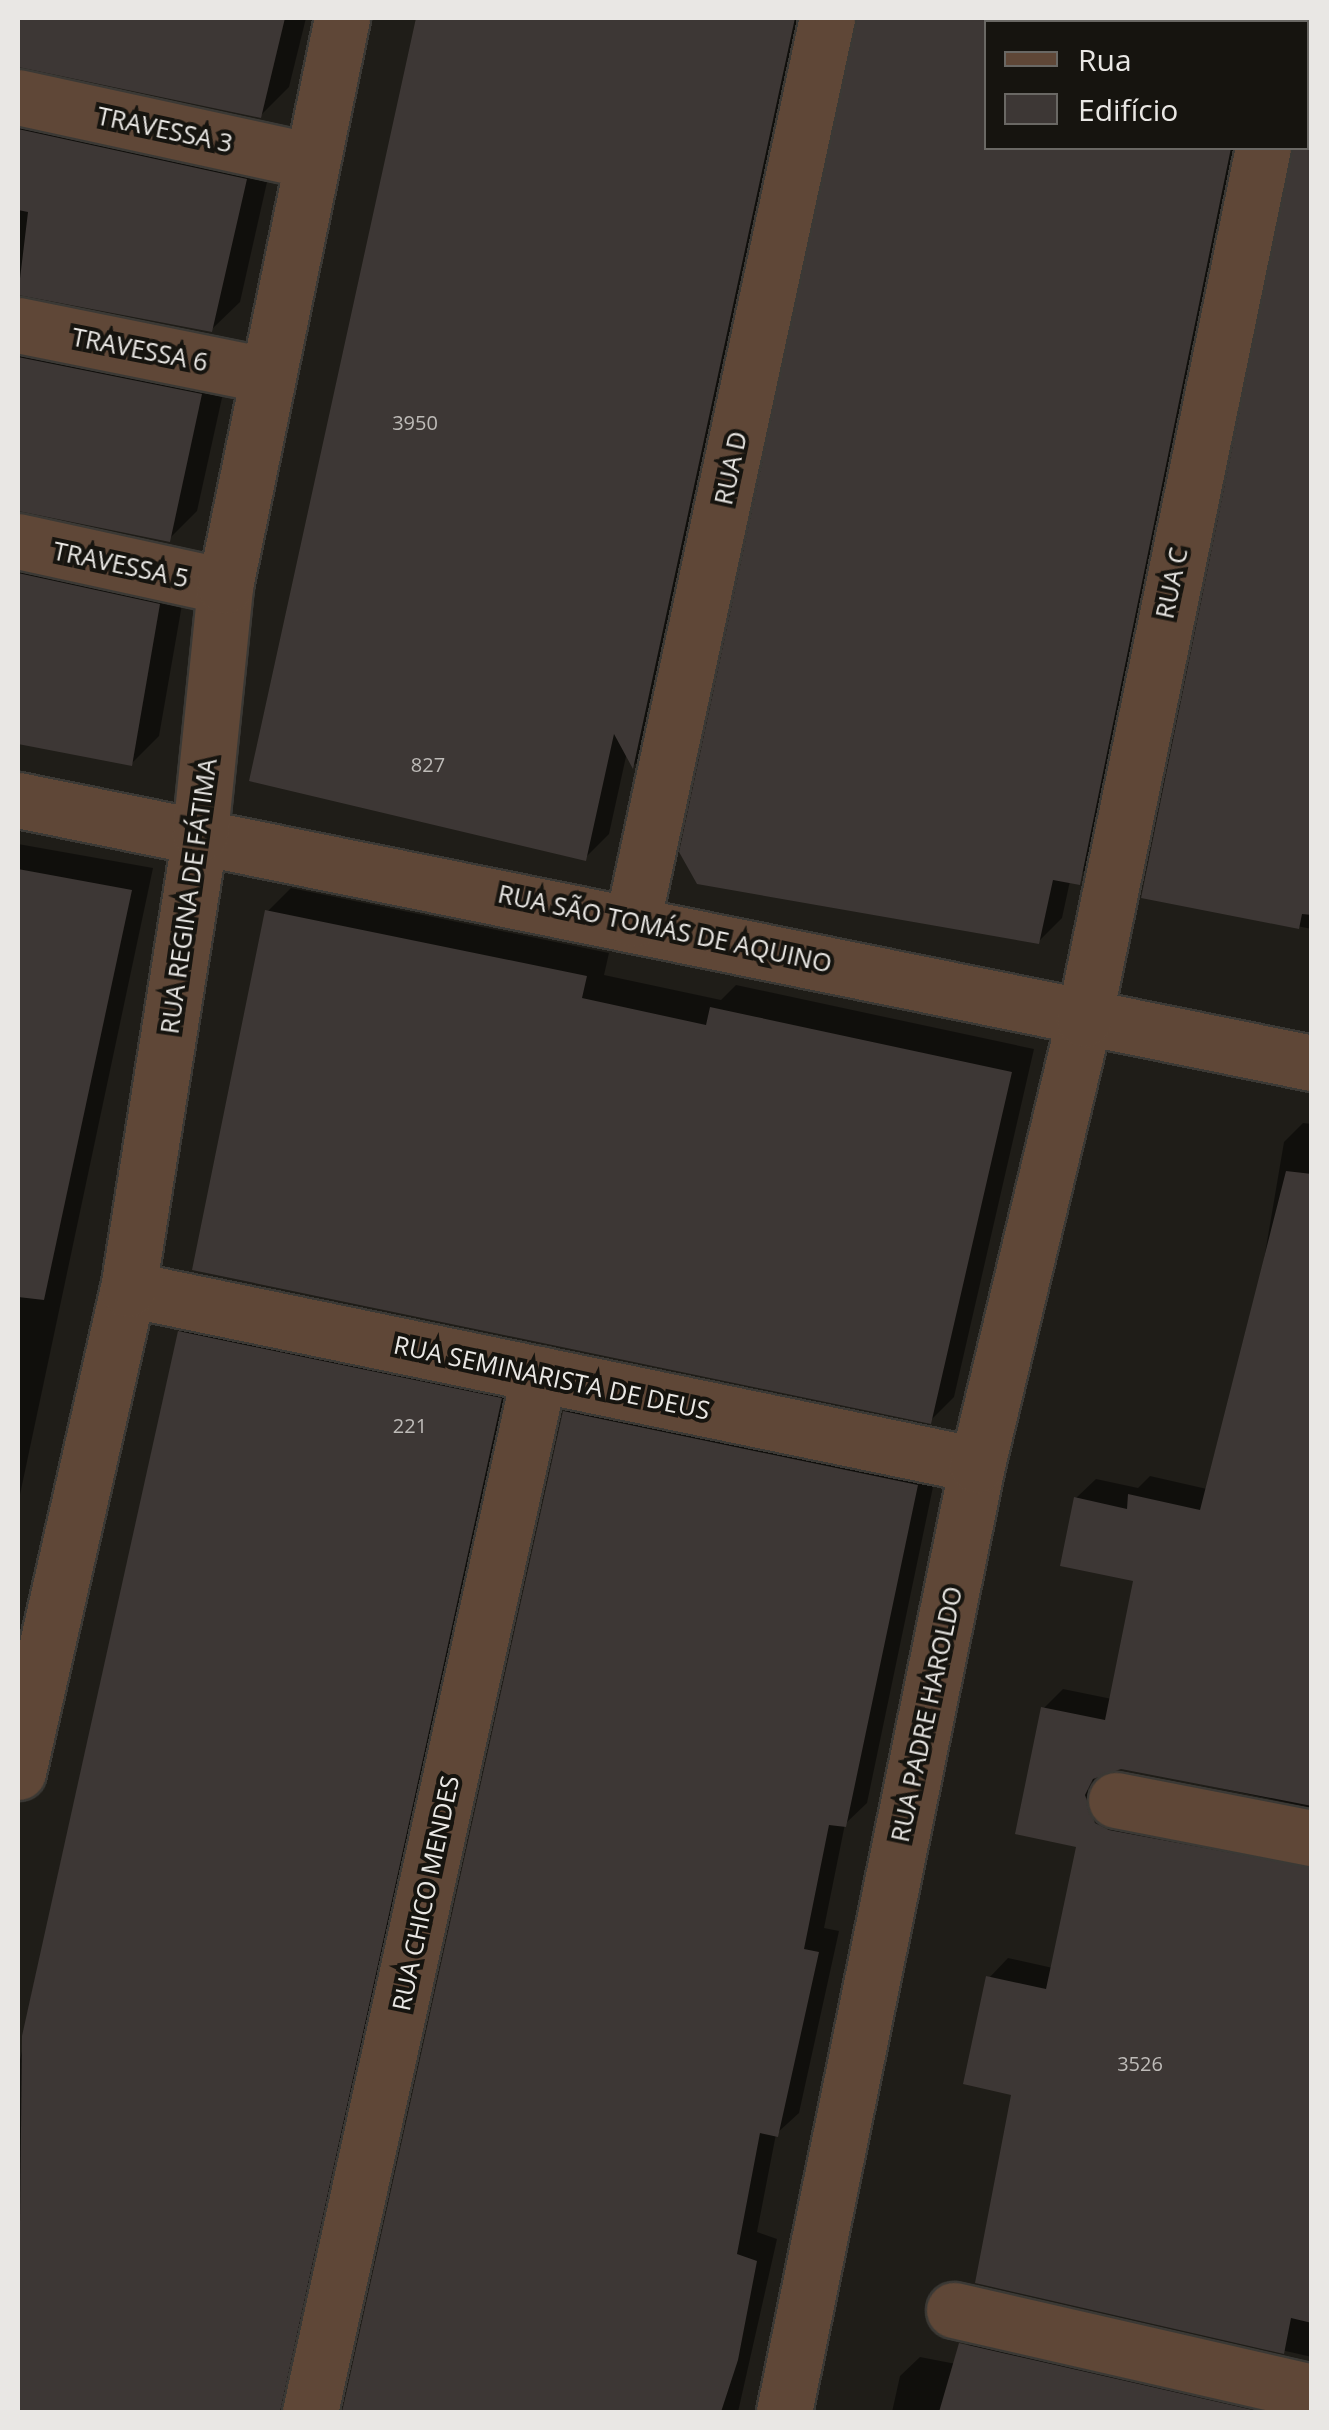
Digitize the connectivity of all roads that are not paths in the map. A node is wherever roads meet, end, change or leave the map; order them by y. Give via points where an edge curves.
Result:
1 (342, 18) edge
2 (827, 18) edge
3 (18, 97) edge
4 (1263, 150) edge
5 (312, 161) junction
6 (18, 325) edge
7 (262, 374) junction
8 (18, 542) edge
9 (224, 586) junction
10 (18, 800) edge
11 (200, 833) junction
12 (633, 919) junction
13 (1084, 1019) junction
14 (1312, 1063) edge
15 (128, 1289) junction
16 (540, 1374) junction
17 (977, 1465) junction
18 (18, 1772) edge
19 (1116, 1800) dead end
20 (1312, 1838) edge
21 (954, 2310) dead end
22 (1312, 2392) edge
23 (310, 2412) edge
24 (784, 2412) edge

1 - 5 street, RUA REGINA DE FÁTIMA
2 - 12 street, RUA D
3 - 5 street, TRAVESSA 3
4 - 13 street, RUA C
5 - 7 street, RUA REGINA DE FÁTIMA
6 - 7 street, TRAVESSA 6
7 - 9 street, RUA REGINA DE FÁTIMA
8 - 9 street, TRAVESSA 5
9 - 11 street, RUA REGINA DE FÁTIMA
10 - 11 street, RUA SÃO TOMÁS DE AQUINO
11 - 12 street, RUA SÃO TOMÁS DE AQUINO
11 - 15 street, RUA REGINA DE FÁTIMA
12 - 13 street, RUA SÃO TOMÁS DE AQUINO
13 - 14 street, RUA SÃO TOMÁS DE AQUINO
13 - 17 street, RUA PADRE HAROLDO
15 - 16 street, RUA SEMINARISTA DE DEUS
15 - 18 street, RUA REGINA DE FÁTIMA
16 - 17 street, RUA SEMINARISTA DE DEUS
16 - 23 street, RUA CHICO MENDES
17 - 24 street, RUA PADRE HAROLDO
19 - 20 street
21 - 22 street

